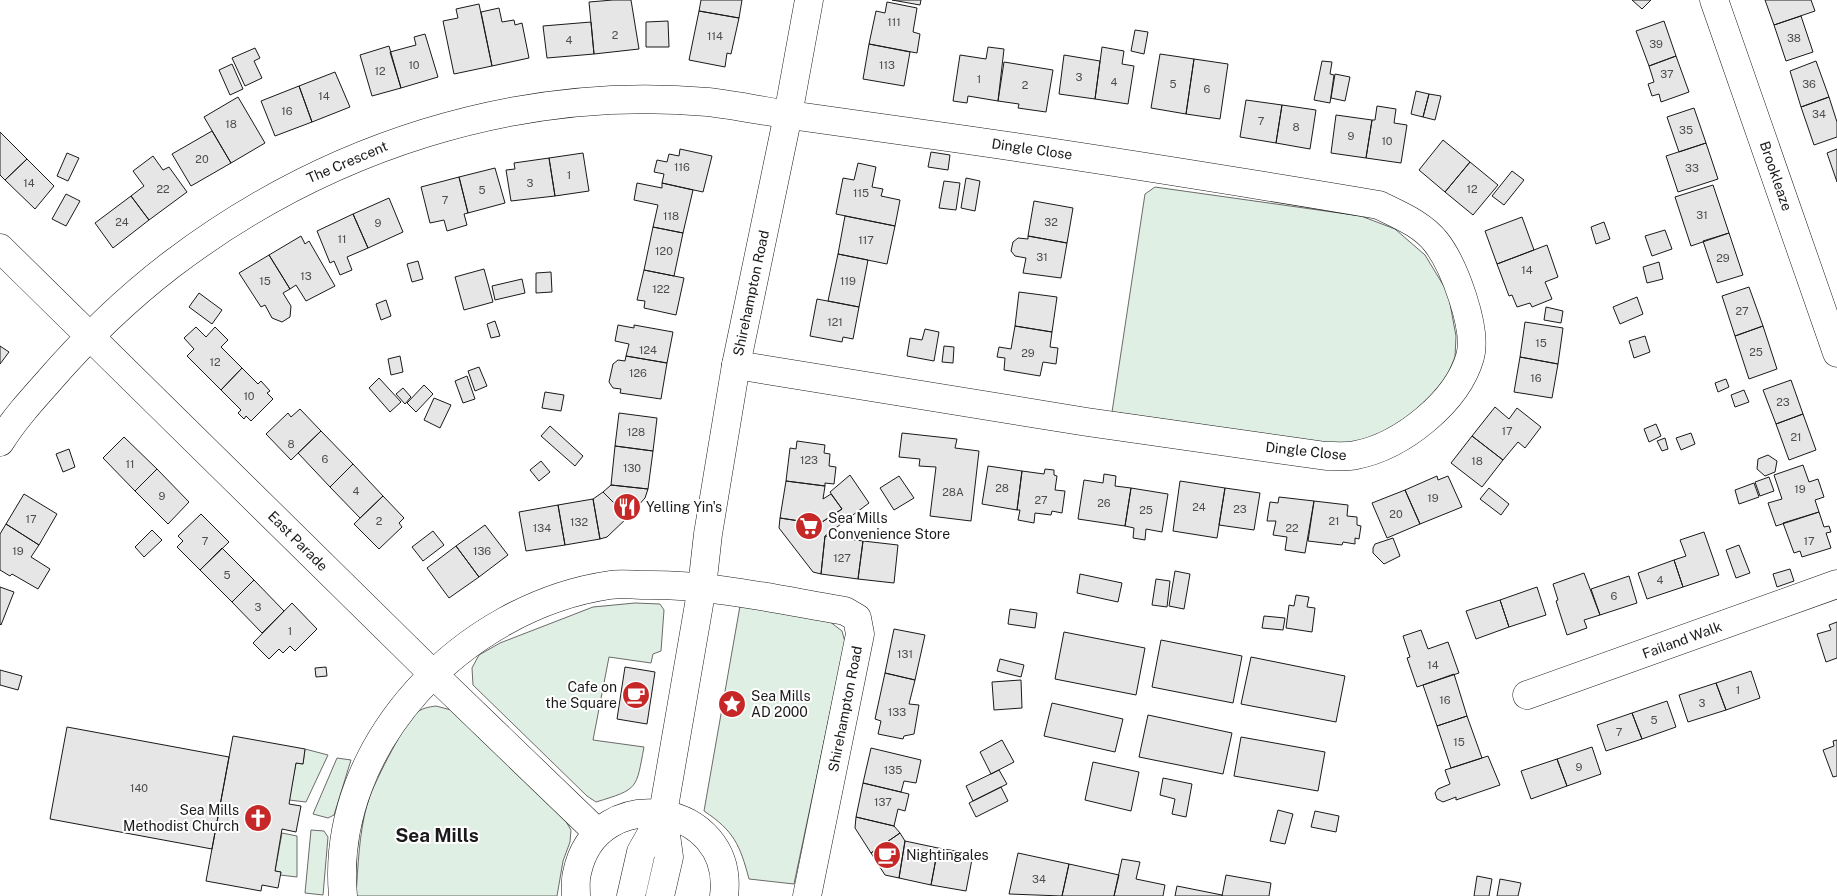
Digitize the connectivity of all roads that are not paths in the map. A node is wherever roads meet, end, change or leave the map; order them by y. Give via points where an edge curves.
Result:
1 (810, 0) edge
2 (1714, 0) edge
3 (788, 115) junction
4 (0, 248) edge
5 (89, 335) junction
6 (1837, 353) edge
7 (736, 365) junction
8 (0, 442) edge
9 (1837, 584) edge
10 (702, 587) junction
11 (433, 674) junction
12 (1527, 695) dead end
13 (663, 813) junction
14 (598, 833) junction
15 (343, 896) edge
16 (576, 896) edge
17 (631, 896) edge
18 (660, 896) edge
19 (724, 896) edge
20 (807, 896) edge

1 - 3 street, Shirehampton Road
2 - 6 street, Brookleaze
3 - 5 street, The Crescent via 708,102 626,100 513,110 438,128 383,146 306,180 256,207 208,237 158,275
3 - 7 street, Shirehampton Road
3 - 7 street, Dingle Close via 1136,164 1379,205 1410,220 1436,242 1457,280 1469,320 1470,356 1454,390 1431,414 1399,439 1356,456 1326,456 1087,422
4 - 5 street, East Parade
5 - 8 street, The Crescent
5 - 11 street, East Parade
7 - 10 street, Shirehampton Road
9 - 12 street, Failand Walk
10 - 11 street, Shirehampton Road via 680,584 611,585 554,598 491,628
10 - 13 street, Shirehampton Road
10 - 20 street, Shirehampton Road via 846,611 857,618 860,634
11 - 14 street, East Parade
11 - 15 street, Shirehampton Road via 397,714 360,781 347,827
13 - 14 street via 639,812 617,820
13 - 17 street, Shirehampton Road via 641,852
13 - 18 street, Shirehampton Road via 669,857
13 - 19 street via 687,821 707,837 720,858 726,883
14 - 16 street via 584,852 577,874

